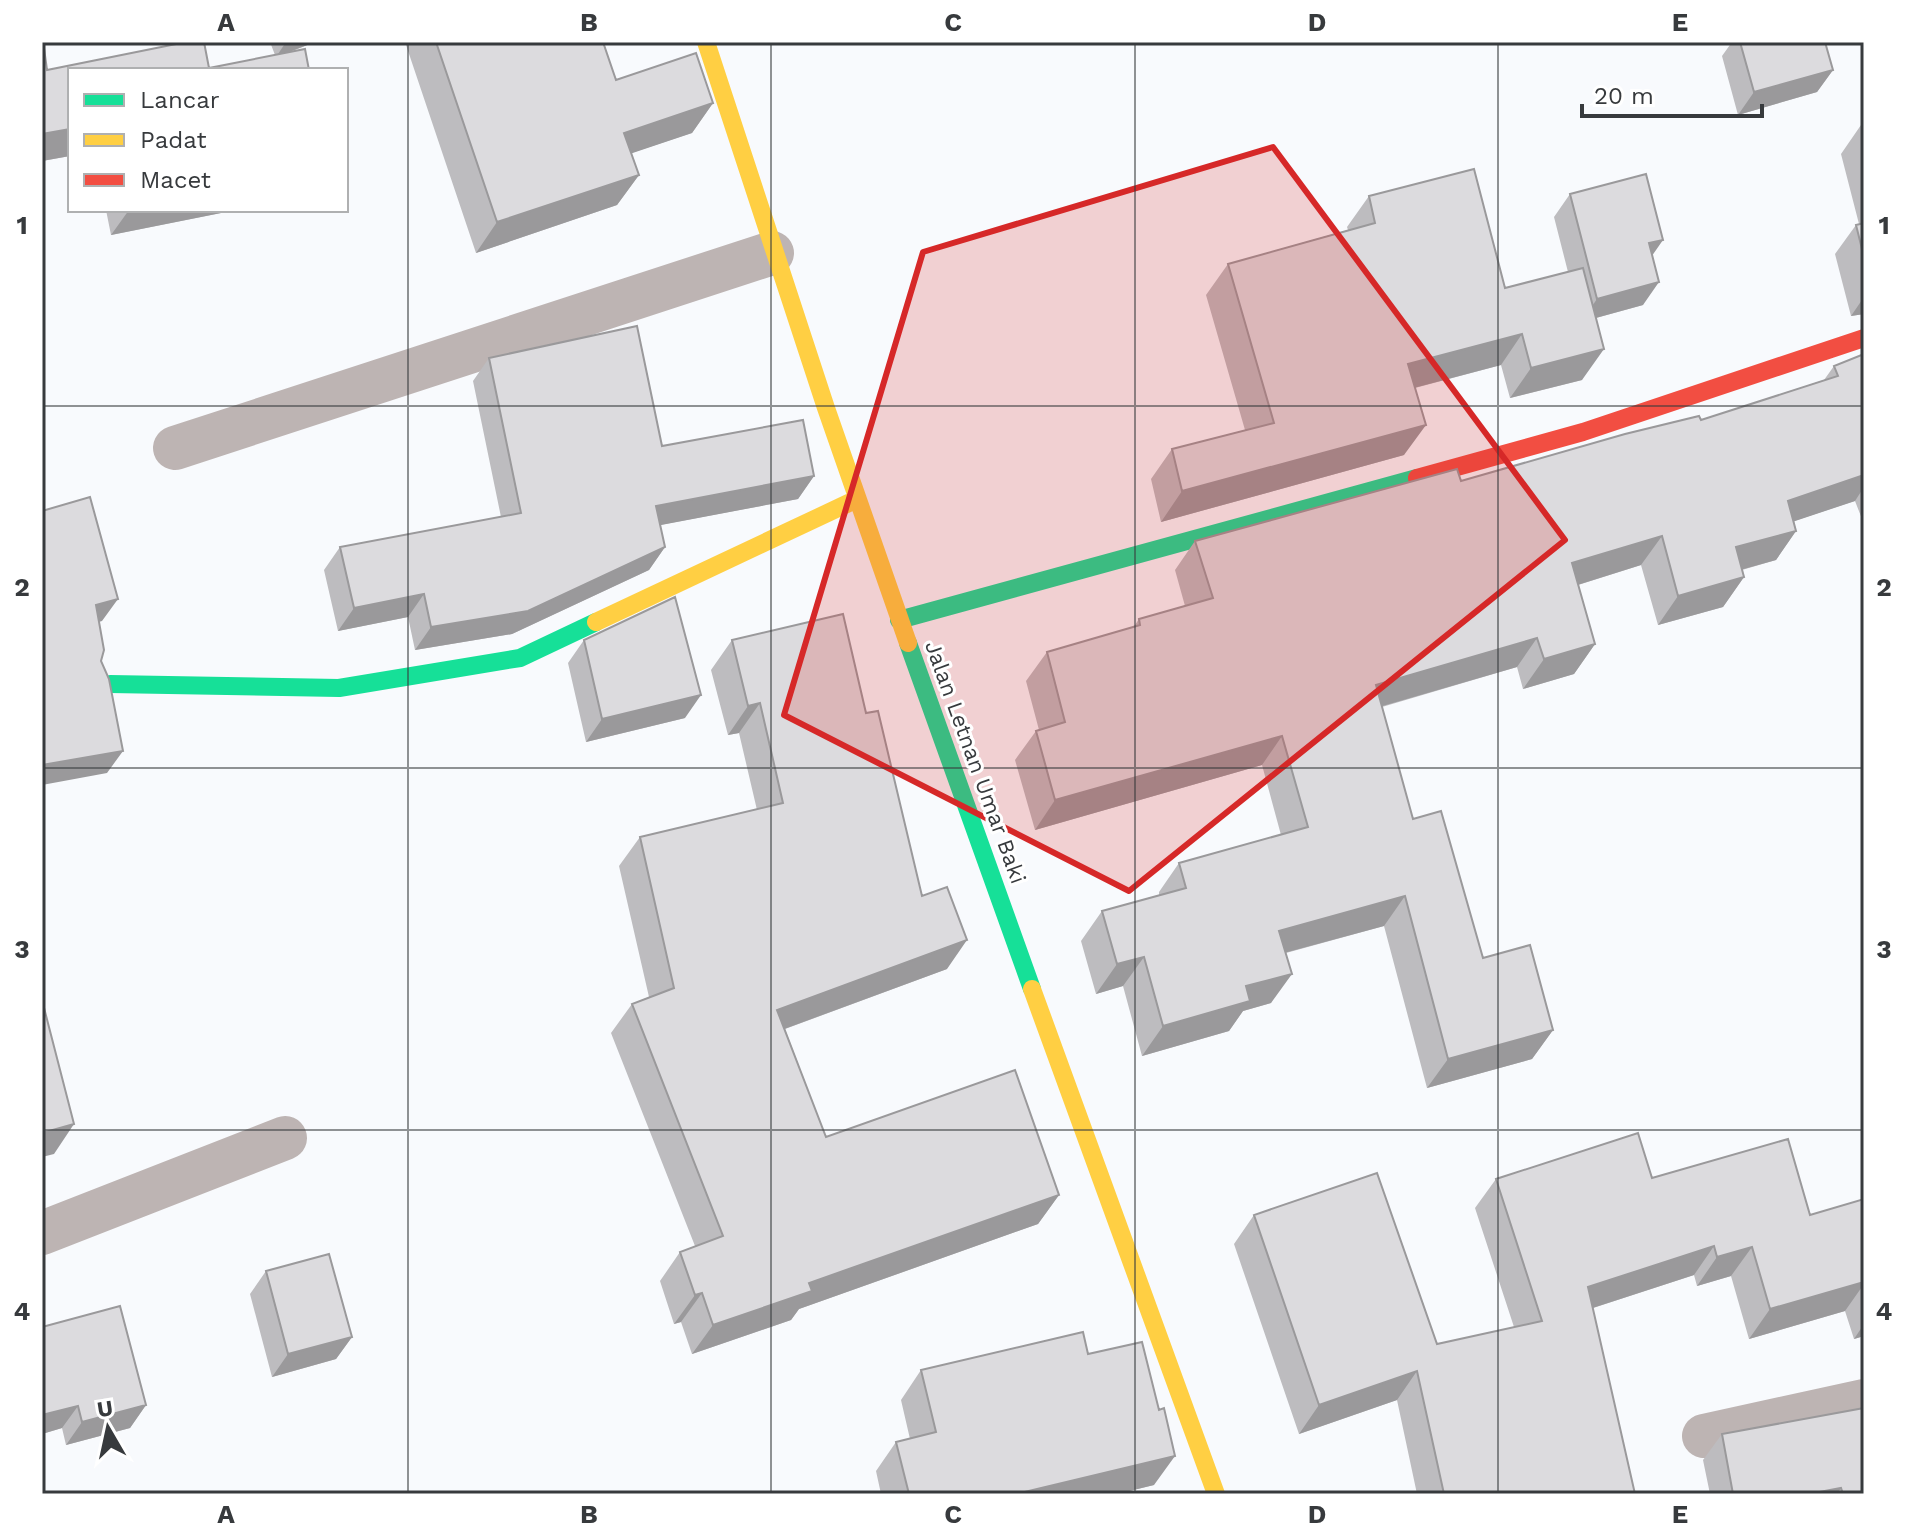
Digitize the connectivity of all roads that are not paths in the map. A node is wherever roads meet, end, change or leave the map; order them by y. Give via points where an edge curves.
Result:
1 (706, 42) edge
2 (772, 253) junction
3 (1864, 338) edge
4 (175, 448) dead end
5 (855, 500) junction
6 (899, 620) junction
7 (110, 684) edge
8 (285, 1138) dead end
9 (42, 1233) edge
10 (1864, 1401) edge
11 (1704, 1436) dead end
12 (1216, 1494) edge

1 - 2 street, Jalan Letnan Umar Baki
2 - 4 street
2 - 5 street, Jalan Letnan Umar Baki
3 - 6 street via 1583,432
5 - 6 street, Jalan Letnan Umar Baki
5 - 7 street via 520,658 339,688
6 - 12 street, Jalan Letnan Umar Baki
8 - 9 street
10 - 11 street

